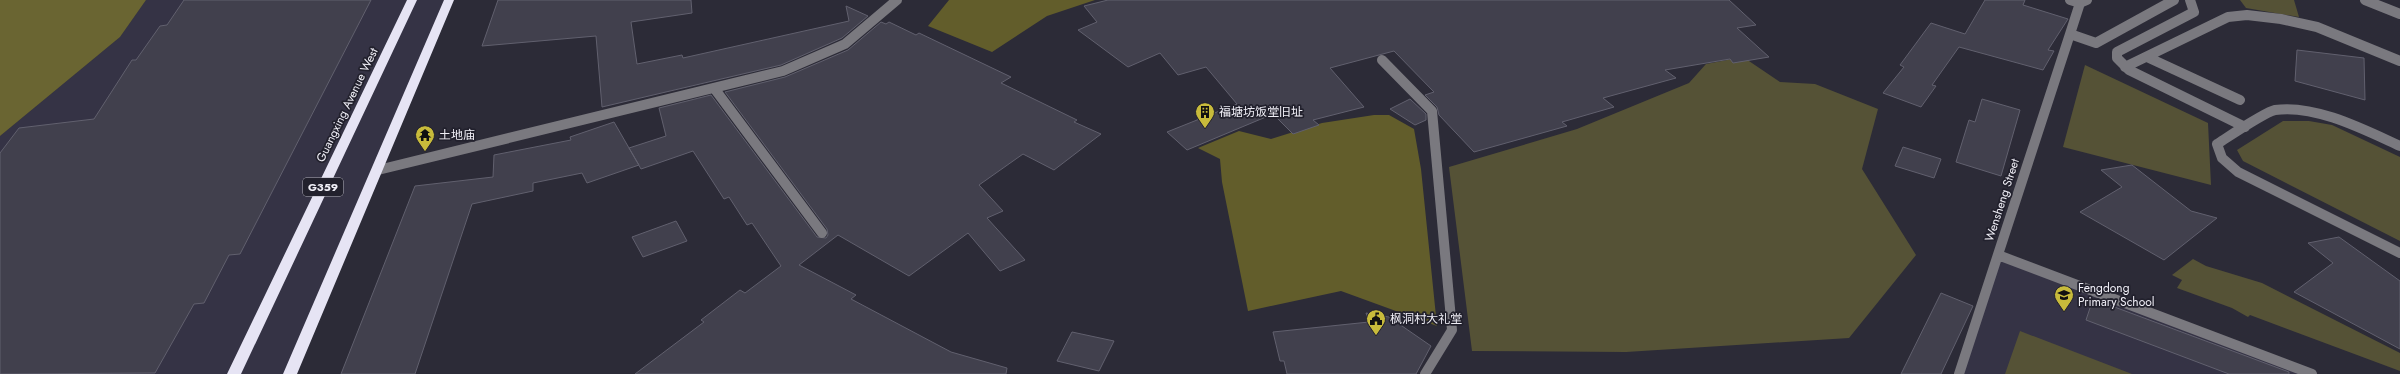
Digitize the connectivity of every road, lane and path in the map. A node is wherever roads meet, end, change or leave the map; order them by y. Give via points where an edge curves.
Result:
1 (412, 0) edge
2 (448, 0) edge
3 (897, 0) edge
4 (2070, 0) edge
5 (2174, 0) edge
6 (2190, 0) edge
7 (2365, 0) edge
8 (2084, 2) edge
9 (2400, 14) edge
10 (2070, 34) junction
11 (2147, 57) junction
12 (1382, 60) dead end
13 (2400, 60) edge
14 (2125, 67) junction
15 (714, 88) junction
16 (2240, 100) dead end
17 (2245, 127) junction
18 (2400, 146) edge
19 (378, 170) junction
20 (822, 233) dead end
21 (2400, 253) edge
22 (1998, 255) junction
23 (234, 374) edge
24 (290, 374) edge
25 (1425, 374) edge
26 (1959, 374) edge
27 (2312, 374) edge

1 - 23 highway, Guangxing Avenue West / G359
2 - 19 highway
3 - 15 street via 844,44 810,62
4 - 8 street
5 - 10 street via 2096,43
6 - 14 street via 2194,12 2117,52 2117,58
7 - 9 street
8 - 10 street, Wensheng Street
10 - 22 street, Wensheng Street
11 - 13 street via 2228,17 2247,15 2317,27
11 - 14 street
11 - 16 street
12 - 25 street via 1432,111 1452,330
14 - 17 street
15 - 19 street
15 - 20 street
17 - 18 street via 2274,110 2312,112 2348,122
17 - 21 street via 2217,144 2222,158 2238,172
19 - 24 highway
22 - 26 street, Wensheng Street
22 - 27 street

